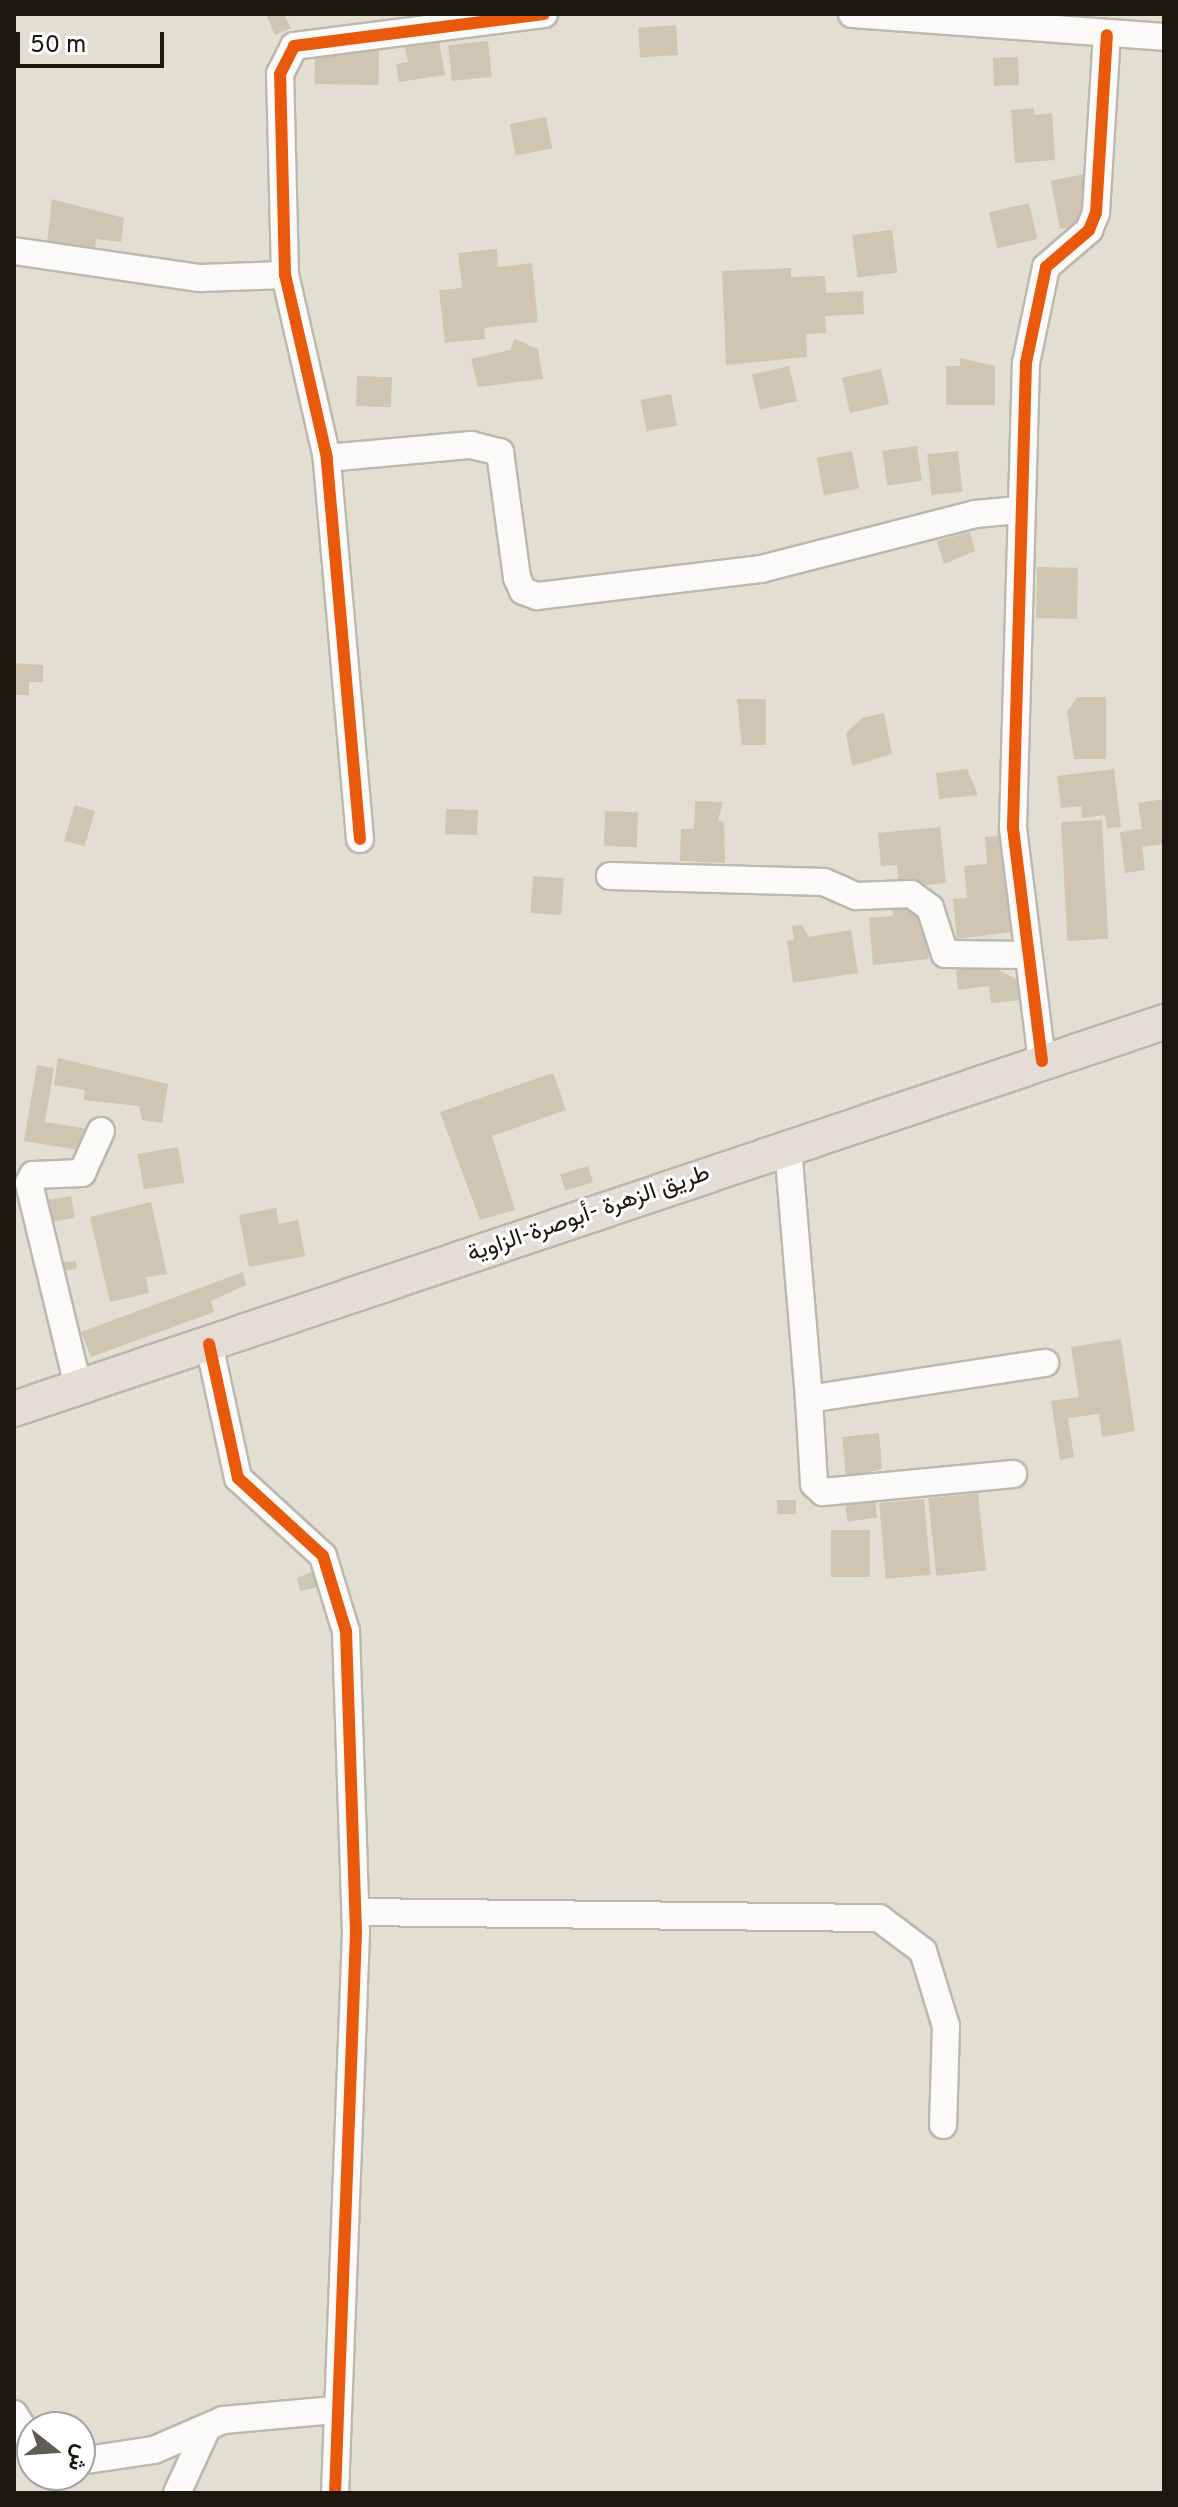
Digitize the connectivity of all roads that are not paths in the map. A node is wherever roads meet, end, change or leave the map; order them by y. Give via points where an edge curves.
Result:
1 (544, 14) edge
2 (852, 14) edge
3 (884, 14) edge
4 (1107, 35) junction
5 (1164, 37) edge
6 (14, 251) edge
7 (285, 275) junction
8 (327, 458) junction
9 (1019, 510) junction
10 (360, 839) dead end
11 (610, 876) dead end
12 (1025, 955) junction
13 (1164, 1022) edge
14 (1042, 1061) junction
15 (101, 1131) dead end
16 (788, 1148) junction
17 (209, 1344) junction
18 (1045, 1363) dead end
19 (78, 1386) junction
20 (809, 1399) junction
21 (14, 1409) edge
22 (1013, 1474) dead end
23 (356, 1912) junction
24 (943, 2125) dead end
25 (335, 2410) junction
26 (207, 2428) junction
27 (96, 2459) edge
28 (177, 2493) edge
29 (335, 2493) edge

1 - 7 street via 294,46 280,74
2 - 3 street
3 - 4 street
4 - 5 street
4 - 9 street via 1096,213 1089,230 1046,267 1029,333
6 - 7 street via 200,278
7 - 8 street
8 - 9 street via 471,445 500,452 517,578 537,596 761,569 975,514
8 - 10 street
9 - 12 street via 1013,827
11 - 12 street via 824,882 856,896 911,894 930,908 945,954
12 - 14 street
13 - 14 main road, طريق الزهرة -أبوصرة-الزاوية
14 - 16 main road, طريق الزهرة -أبوصرة-الزاوية
15 - 19 street via 82,1173 33,1175 29,1183
16 - 17 main road, طريق الزهرة -أبوصرة-الزاوية
16 - 20 street
17 - 19 main road, طريق الزهرة -أبوصرة-الزاوية
17 - 23 street via 238,1478 260,1506 315,1547 339,1589 354,1764
18 - 20 street
19 - 21 main road, طريق الزهرة -أبوصرة-الزاوية
20 - 22 street via 814,1484 823,1492
23 - 24 street via 879,1918 923,1951 948,2048
23 - 25 street
25 - 26 street via 242,2417
25 - 29 street
26 - 27 street via 154,2450
26 - 28 street

